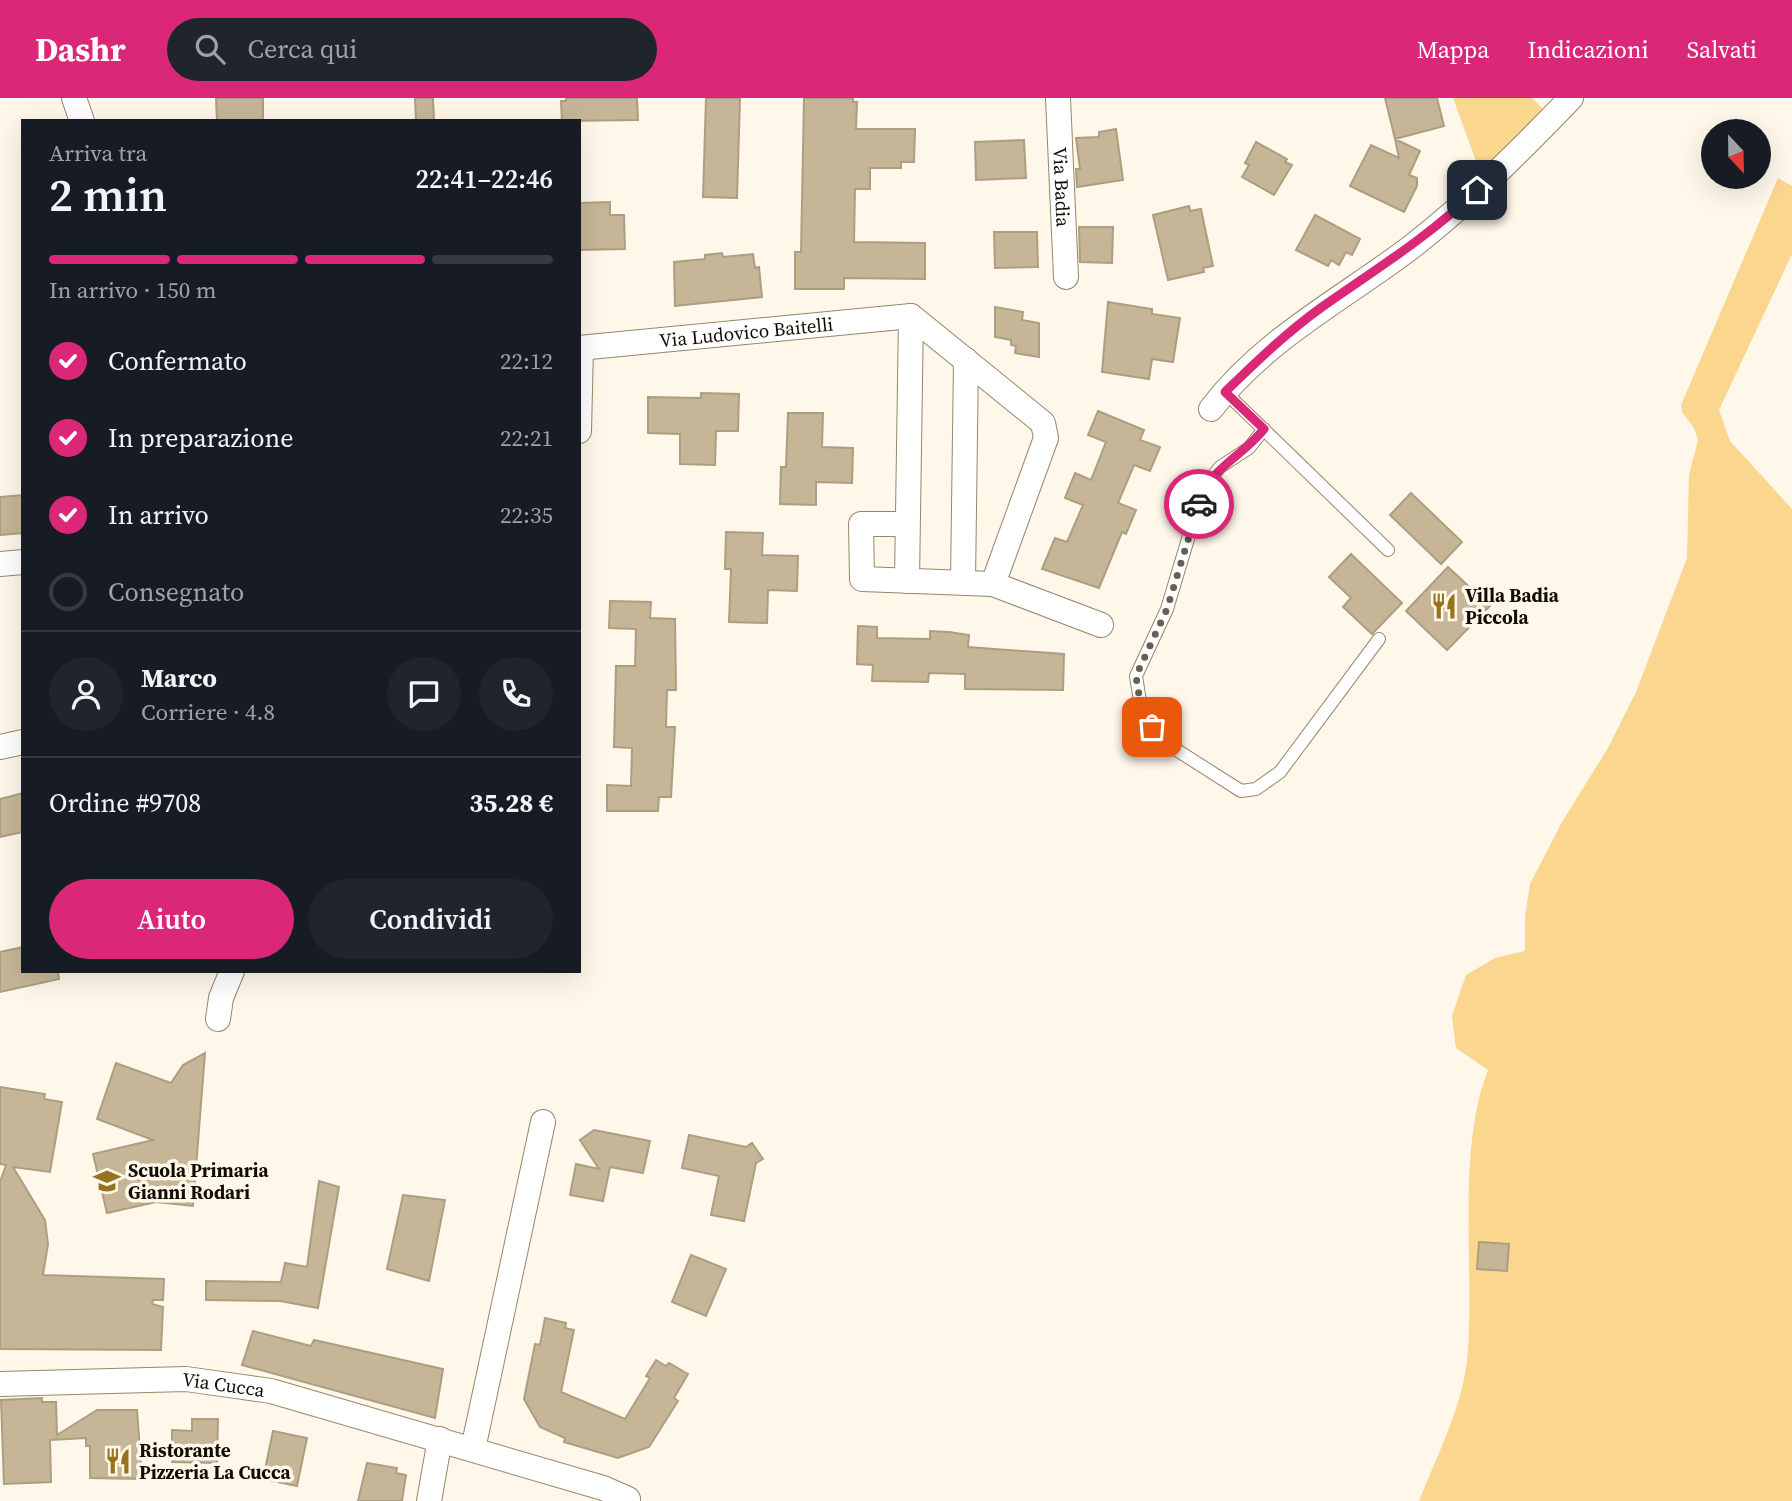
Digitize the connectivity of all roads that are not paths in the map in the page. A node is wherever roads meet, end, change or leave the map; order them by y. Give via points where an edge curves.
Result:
1 (74, 98) edge
2 (1058, 98) edge
3 (1571, 98) edge
4 (81, 119) edge
5 (1066, 277) dead end
6 (911, 316) junction
7 (581, 348) edge
8 (966, 360) junction
9 (1218, 400) joint
10 (1264, 429) junction
11 (907, 524) junction
12 (1388, 550) dead end
13 (21, 562) edge
14 (0, 564) edge
15 (907, 581) junction
16 (963, 582) junction
17 (993, 584) junction
18 (1101, 625) dead end
19 (1380, 639) dead end
20 (21, 742) edge
21 (0, 747) edge
22 (231, 973) edge
23 (218, 1019) dead end
24 (543, 1122) dead end
25 (0, 1384) edge
26 (440, 1439) junction
27 (473, 1449) junction
28 (627, 1500) edge
29 (429, 1501) edge

1 - 4 street
2 - 5 street, Via Badia
3 - 9 street via 1458,208 1269,349
6 - 7 street, Via Ludovico Baitelli
6 - 8 street
6 - 11 street
8 - 16 street
8 - 17 street via 1044,423 1046,438
9 - 10 lane
10 - 12 lane
10 - 19 lane via 1250,448 1220,467 1203,489 1167,609 1136,676 1142,714 1161,740 1241,791 1256,789 1280,772
11 - 15 street
11 - 15 street via 862,524 862,579
13 - 14 street
15 - 16 street
16 - 17 street
17 - 18 street
20 - 21 street
22 - 23 street
24 - 27 street
25 - 26 street, Via Cucca via 186,1379 271,1391
26 - 27 street, Via Cucca
26 - 29 street
27 - 28 street, Via Cucca via 603,1488

